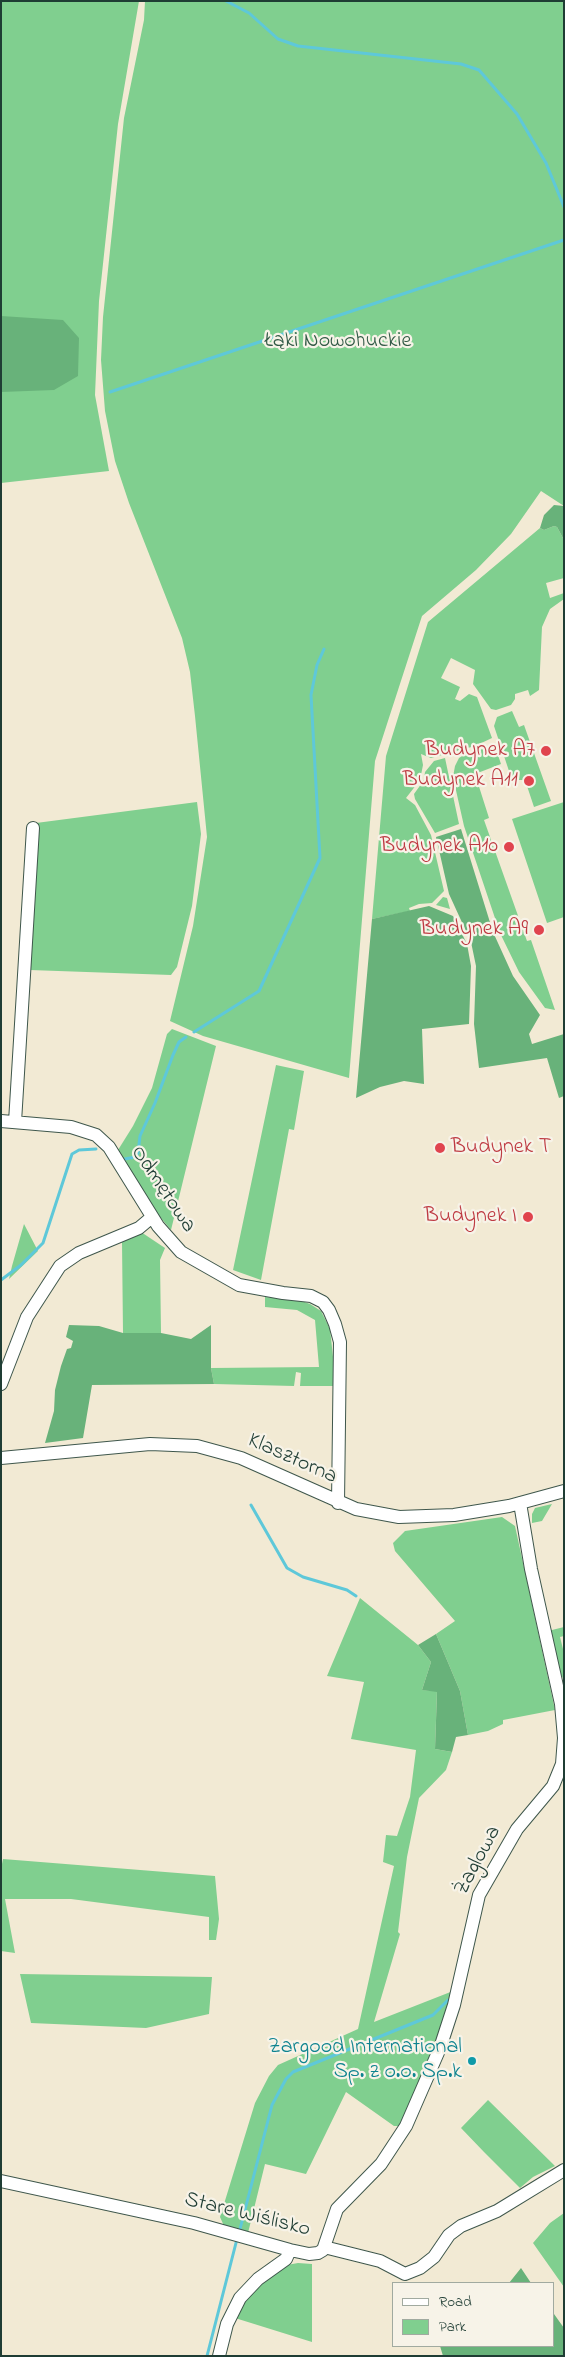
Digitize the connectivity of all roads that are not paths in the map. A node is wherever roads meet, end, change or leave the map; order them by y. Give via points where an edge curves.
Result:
1 (33, 828) dead end
2 (1, 1121) edge
3 (15, 1122) junction
4 (152, 1217) junction
5 (1, 1384) edge
6 (1, 1458) edge
7 (564, 1491) edge
8 (338, 1503) junction
9 (520, 1503) junction
10 (564, 2170) edge
11 (1, 2181) edge
12 (324, 2247) junction
13 (290, 2250) junction
14 (219, 2356) edge

1 - 3 street
2 - 3 street, Odmętowa
3 - 4 street, Odmętowa via 71,1127 96,1135 109,1146
4 - 5 street via 139,1228 79,1253 60,1266 27,1317
4 - 8 street, Odmętowa via 181,1252 224,1278 248,1287 316,1297 329,1310 340,1342
6 - 8 street, Klasztorna via 150,1444 186,1445 241,1458
7 - 9 street, Klasztorna
8 - 9 street, Klasztorna via 376,1514 414,1518 454,1515
9 - 12 street, Żaglowa via 561,1704 562,1764 553,1786 517,1829 479,1895 452,2014 406,2126 381,2164 337,2209
10 - 12 street, Stare Wiślisko via 497,2211 461,2226 434,2257 405,2274 380,2262
11 - 13 street, Stare Wiślisko via 171,2217
12 - 13 street, Stare Wiślisko via 312,2254
13 - 14 street via 286,2259 258,2279 240,2298 227,2324

